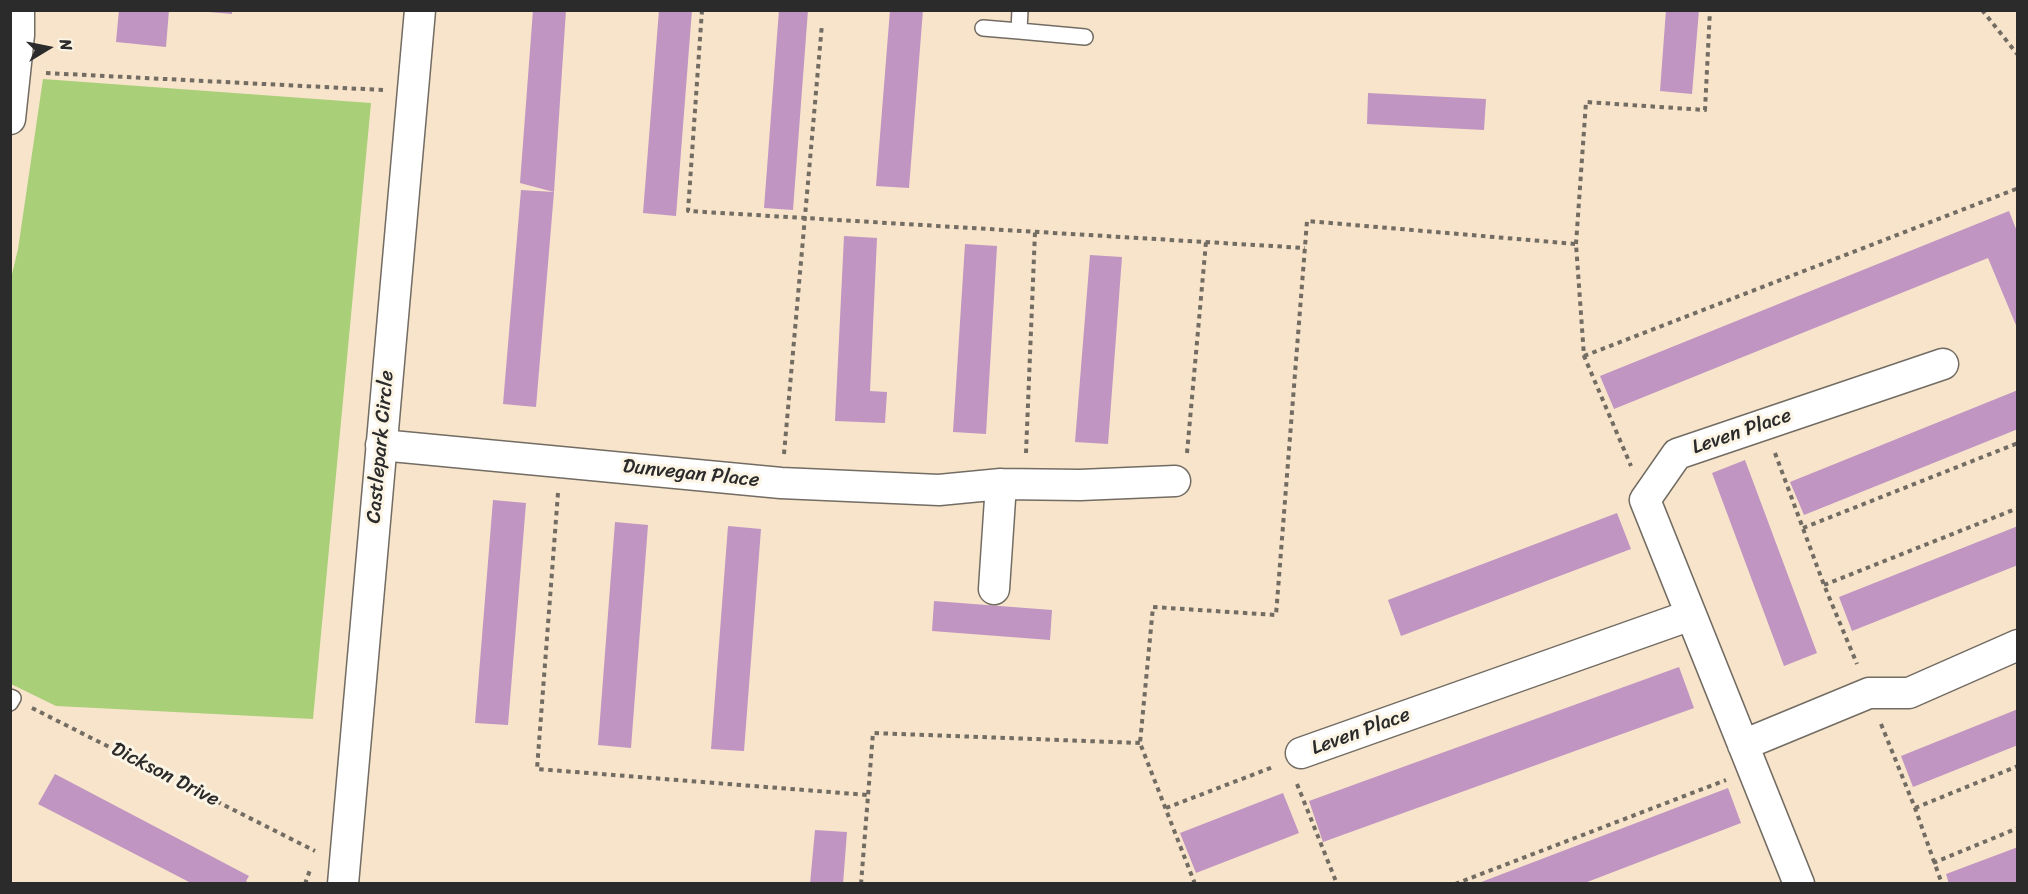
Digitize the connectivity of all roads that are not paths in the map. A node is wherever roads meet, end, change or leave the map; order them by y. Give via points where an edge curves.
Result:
1 (19, 10) edge
2 (420, 10) edge
3 (1020, 10) edge
4 (983, 28) dead end
5 (1019, 31) junction
6 (1085, 37) dead end
7 (10, 119) edge
8 (1943, 364) dead end
9 (381, 445) junction
10 (1175, 481) road end
11 (1013, 484) junction
12 (994, 588) dead end
13 (1691, 615) junction
14 (2018, 645) edge
15 (1748, 757) junction
16 (1289, 760) road end
17 (343, 884) edge
18 (1799, 884) edge

1 - 7 street
2 - 9 street, Castlepark Circle
3 - 5 lane
4 - 5 lane
5 - 6 lane
8 - 13 street, Leven Place via 1677,454 1645,500
9 - 11 street, Dunvegan Place via 781,483 939,490
9 - 17 street, Castlepark Circle
10 - 11 street, Dunvegan Place
11 - 12 street
13 - 15 street
13 - 16 street, Leven Place
14 - 15 street via 1909,693 1869,693
15 - 18 street

